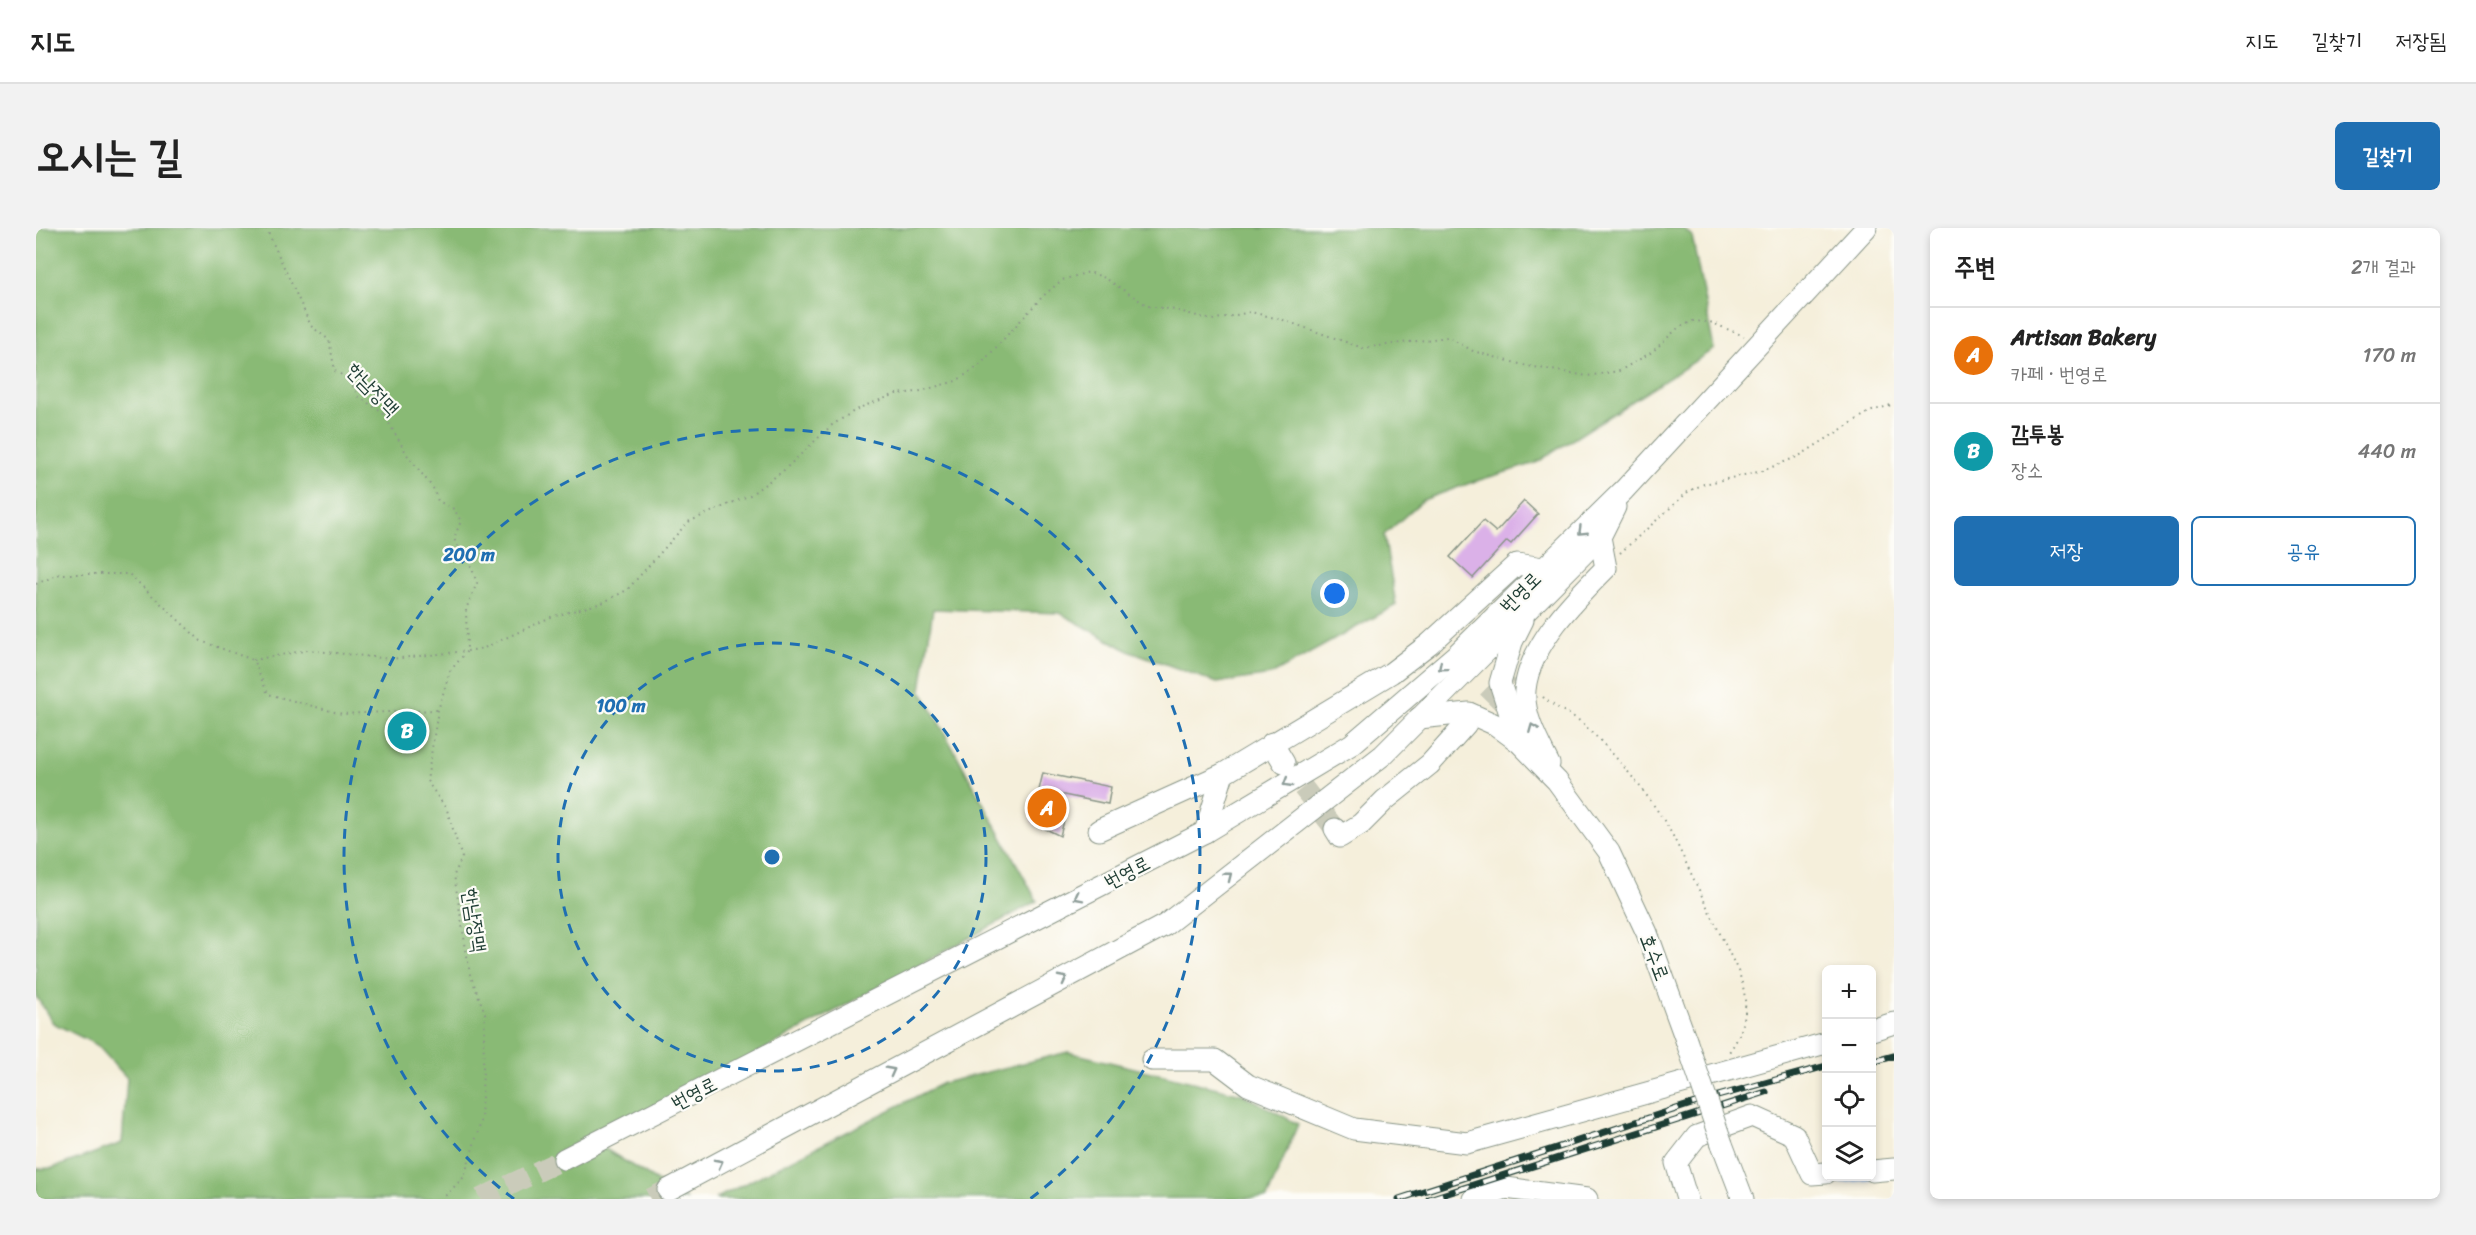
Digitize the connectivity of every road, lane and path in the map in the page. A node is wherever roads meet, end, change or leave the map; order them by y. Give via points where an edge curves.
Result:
1 (266, 228) edge
2 (1866, 228) edge
3 (1760, 343) junction
4 (1894, 404) edge
5 (1624, 490) junction
6 (1600, 537) junction
7 (1543, 568) junction
8 (1606, 568) junction
9 (36, 584) edge
10 (1528, 608) junction
11 (467, 651) junction
12 (253, 660) junction
13 (1521, 675) junction
14 (438, 710) junction
15 (1419, 718) junction
16 (1466, 724) tunnel mouth
17 (1518, 742) junction
18 (1272, 743) junction
19 (1284, 763) tunnel mouth
20 (1223, 774) junction
21 (1557, 781) junction
22 (1335, 829) dead end
23 (1099, 831) dead end
24 (1205, 832) junction
25 (1894, 1023) edge
26 (1876, 1029) edge
27 (1822, 1044) edge
28 (1152, 1060) dead end
29 (1716, 1074) junction
30 (564, 1159) tunnel mouth
31 (1894, 1169) edge
32 (1876, 1171) edge
33 (1822, 1173) edge
34 (668, 1190) tunnel mouth
35 (442, 1199) edge
36 (1474, 1199) edge
37 (1587, 1199) edge
38 (1687, 1199) edge
39 (1743, 1199) edge

1 - 11 path, 한남정맥 via 311,326 329,340 335,371 350,380 358,396 383,413 438,501 454,509 461,521 455,545 466,556 477,583 466,609
2 - 3 street, 번영로
3 - 5 street, 번영로
3 - 11 path via 1710,322 1693,321 1619,371 1587,375 1523,365 1473,351 1448,337 1363,348 1251,312 1211,320 1148,306 1089,272 1062,280 979,366 956,381 896,394 859,408 832,425 783,471 750,495 688,522 627,590 602,603 532,624 484,648
4 - 8 path via 1869,412 1799,456 1762,471 1689,491
5 - 6 street, 번영로
5 -> 7 street, 번영로
6 - 8 street
6 - 10 street, 번영로
7 - 18 street via 1517,564 1391,673
7 -> 24 street, 번영로 via 1456,655 1352,744
8 - 13 street via 1545,638
9 - 12 path via 60,574 129,574 201,641
10 - 15 street, 번영로
10 - 17 street, 호수로 via 1500,682
11 - 12 path via 391,659 308,650
11 - 14 path, 한남정맥 via 450,671
12 - 14 path via 268,694 342,714
21 -> 13 street via 1529,720
13 - 29 path via 1547,701 1579,720 1614,753 1662,816 1739,973 1747,1010 1734,1045 1717,1066
14 - 35 path, 한남정맥 via 427,781 447,810 462,858 454,875 470,974 485,1012 481,1122 464,1178
15 - 17 street, 호수로 via 1469,713 1496,725
34 -> 15 street, 번영로 via 1165,925 1383,754
16 - 22 street via 1430,764 1361,824 1340,837
17 - 21 street, 호수로
18 - 19 street
18 - 20 street
20 - 23 street
20 - 24 street
21 - 39 street, 호수로, bridge via 1609,852 1647,933
24 -> 30 street, 번영로
25 - 26 street
27 - 29 street
28 - 29 street via 1215,1060 1248,1085 1354,1130 1467,1143
31 - 32 street
33 - 38 street via 1812,1174 1794,1135 1752,1116 1697,1136 1676,1163
36 - 37 street via 1506,1188

